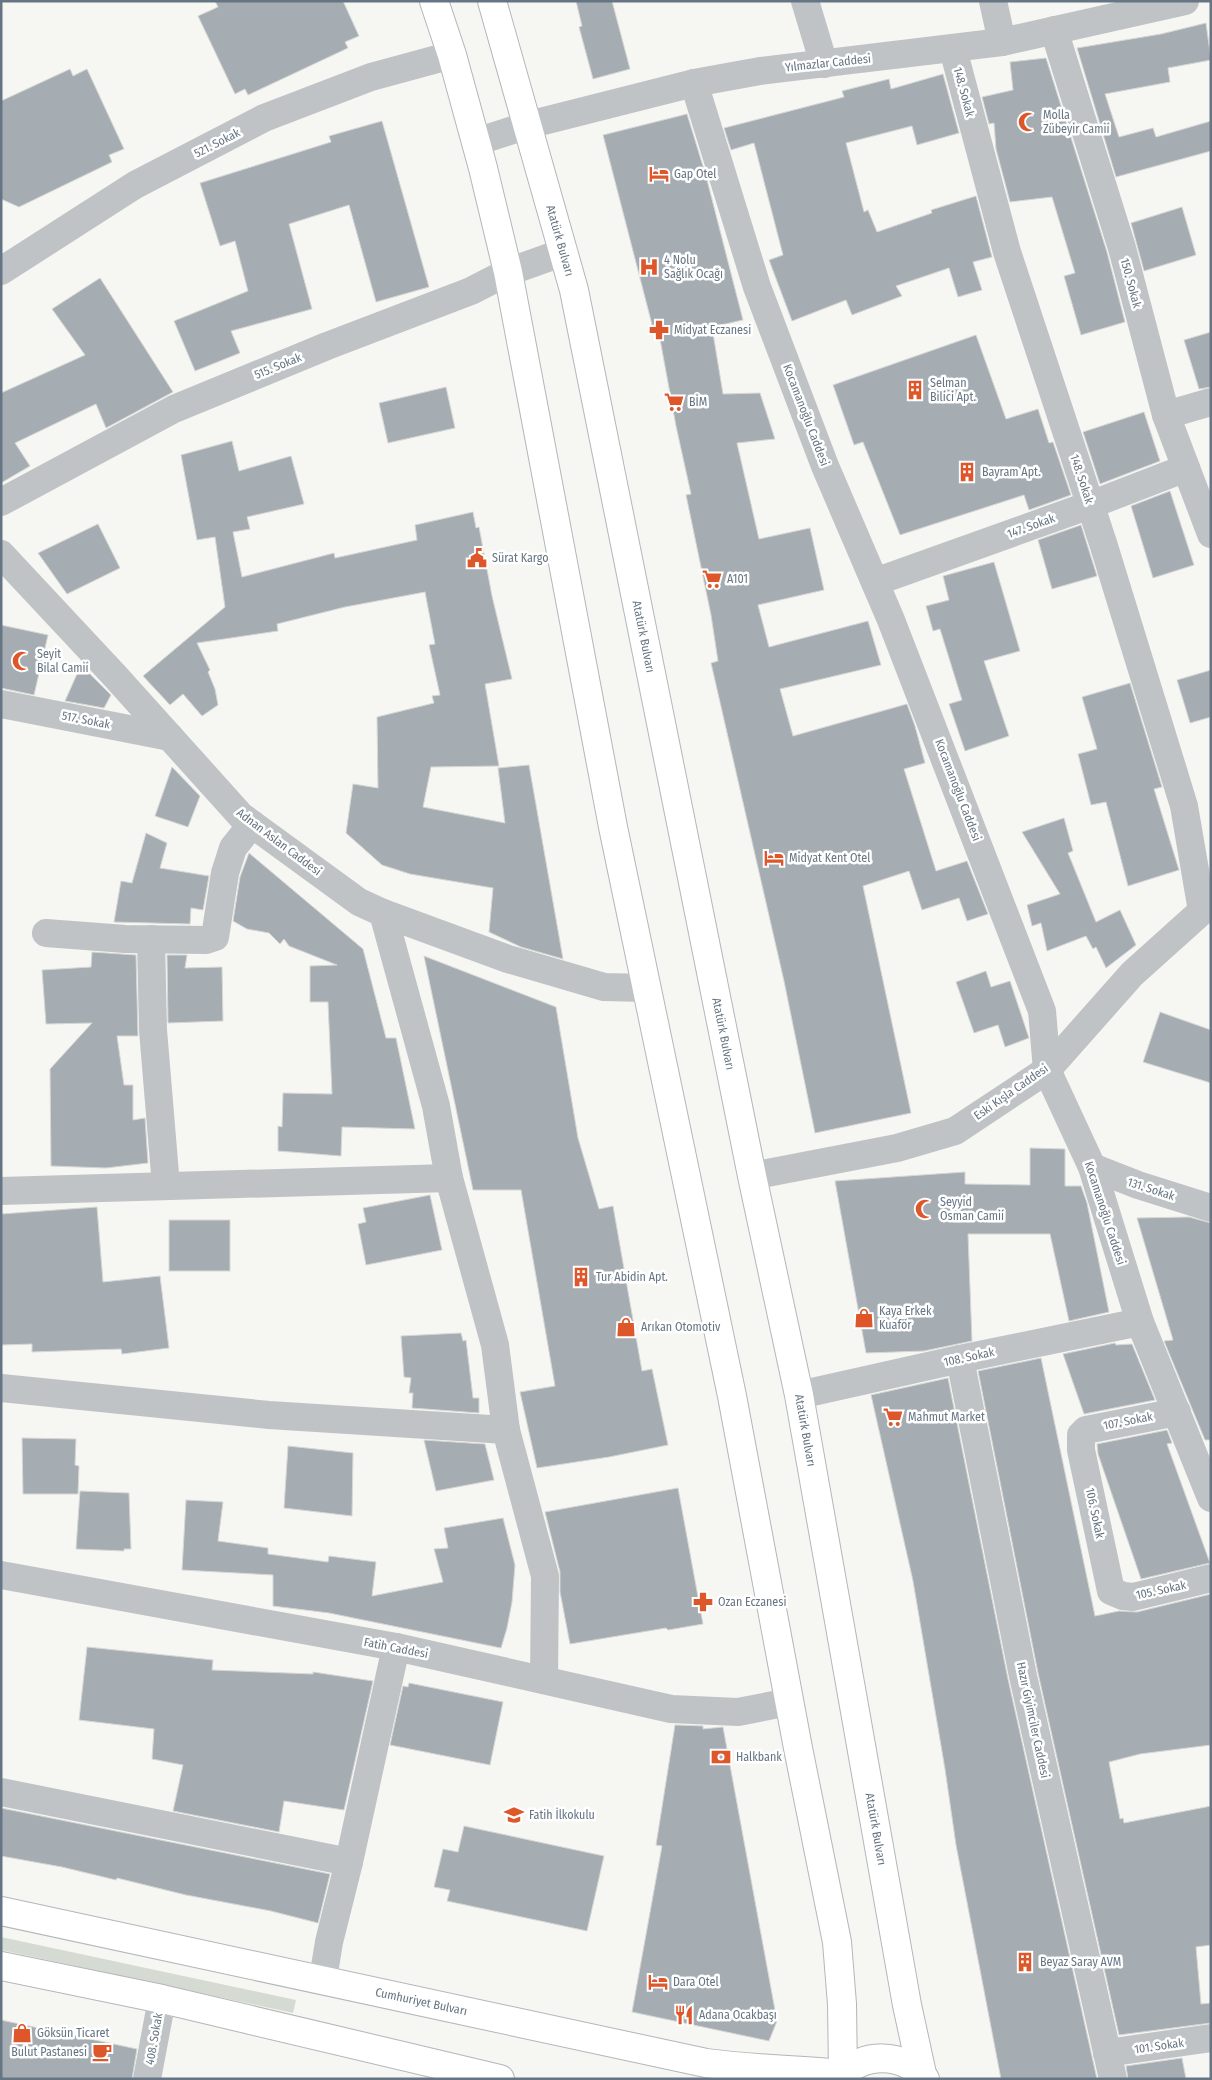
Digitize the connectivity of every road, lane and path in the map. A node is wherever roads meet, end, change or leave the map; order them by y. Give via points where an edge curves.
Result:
1 (434, 1) edge
2 (492, 1) edge
3 (805, 1) edge
4 (993, 1) edge
5 (1185, 1) edge
6 (1054, 30) junction
7 (1002, 42) junction
8 (953, 49) junction
9 (452, 55) junction
10 (824, 64) junction
11 (694, 83) junction
12 (528, 126) junction
13 (476, 142) junction
14 (564, 252) junction
15 (3, 266) edge
16 (508, 272) junction
17 (1211, 402) edge
18 (1166, 415) junction
19 (1186, 468) junction
20 (1, 502) edge
21 (1090, 505) junction
22 (1211, 534) edge
23 (1, 554) edge
24 (875, 582) junction
25 (1, 704) edge
26 (170, 737) junction
27 (252, 824) junction
28 (1206, 907) edge
29 (383, 913) junction
30 (46, 933) dead end
31 (151, 938) junction
32 (646, 988) junction
33 (1047, 1070) junction
34 (1092, 1167) junction
35 (752, 1176) junction
36 (449, 1178) junction
37 (166, 1186) junction
38 (1, 1191) edge
39 (1211, 1208) edge
40 (1140, 1322) junction
41 (960, 1359) junction
42 (1, 1388) edge
43 (799, 1395) junction
44 (1177, 1412) junction
45 (506, 1430) junction
46 (1081, 1435) joint
47 (1211, 1498) edge
48 (1, 1575) edge
49 (1211, 1578) edge
50 (1111, 1591) joint
51 (396, 1648) junction
52 (544, 1680) junction
53 (789, 1702) junction
54 (1, 1792) edge
55 (349, 1862) junction
56 (1, 1911) edge
57 (1, 1966) edge
58 (323, 1979) junction
59 (162, 1999) junction
60 (842, 2012) junction
61 (1211, 2038) edge
62 (1107, 2053) junction
63 (780, 2068) junction
64 (842, 2076) edge
65 (923, 2076) edge
66 (147, 2079) edge
67 (500, 2079) edge
68 (1113, 2079) edge

1 - 9 main road
2 - 12 main road, Atatürk Bulvarı
3 - 10 street
4 - 7 street
5 - 6 street, Yılmazlar Caddesi
6 - 7 street, Yılmazlar Caddesi
6 - 18 street, 150. Sokak via 1122,248
7 - 8 street, Yılmazlar Caddesi
8 - 10 street, Yılmazlar Caddesi
8 - 21 street, 148. Sokak via 1007,252
9 - 13 main road
9 - 15 street, 521. Sokak via 371,77 264,118 135,185
10 - 11 street, Yılmazlar Caddesi
11 - 12 street, Yılmazlar Caddesi
11 - 24 street, Kocamanoğlu Caddesi via 757,287 825,466
12 - 13 street, Yılmazlar Caddesi
12 - 14 main road, Atatürk Bulvarı
13 - 16 main road
14 - 16 street, 515. Sokak
14 - 35 main road, Atatürk Bulvarı
16 - 20 street, 515. Sokak via 471,291 174,409
16 - 32 main road
17 - 18 street
18 - 19 street, 150. Sokak
19 - 21 street, 147. Sokak
19 - 22 street, 150. Sokak
21 - 24 street, 147. Sokak
21 - 28 street, 148. Sokak via 1184,806
23 - 26 street, Adnan Aslan Caddesi
24 - 33 street, Kocamanoğlu Caddesi via 1042,1011
25 - 26 street, 517. Sokak
26 - 27 street, Adnan Aslan Caddesi via 241,816
27 - 29 street, Adnan Aslan Caddesi via 359,902
27 - 31 street via 230,856 215,937 206,940
28 - 33 street, Eski Kışla Caddesi via 1132,974
29 - 32 street, Adnan Aslan Caddesi via 508,959 604,987
29 - 36 street via 436,1106
30 - 31 street
31 - 37 street via 153,1030
32 - 53 main road via 732,1396
33 - 34 street, Kocamanoğlu Caddesi
33 - 35 street, Eski Kışla Caddesi via 955,1131 897,1148
34 - 39 street, 131. Sokak
34 - 40 street, Kocamanoğlu Caddesi
35 - 43 main road, Atatürk Bulvarı
36 - 37 street
36 - 45 street via 495,1345
37 - 38 street
40 - 41 street, 108. Sokak
40 - 44 street, Kocamanoğlu Caddesi
41 - 43 street, 108. Sokak
41 - 62 street, Hazır Giyimciler Caddesi via 1023,1676
42 - 45 street via 269,1415
43 - 65 main road, Atatürk Bulvarı via 907,2006
44 - 46 street, 107. Sokak via 1086,1430
44 - 47 street, Kocamanoğlu Caddesi
45 - 52 street via 545,1576
46 - 50 street, 106. Sokak via 1081,1450
48 - 51 street, Fatih Caddesi
49 - 50 street, 105. Sokak via 1133,1597
51 - 52 street, Fatih Caddesi
51 - 55 street
52 - 53 street, Fatih Caddesi via 671,1709 738,1712
53 - 60 main road via 837,1942
54 - 55 street
55 - 58 street
56 - 58 main road, Cumhuriyet Bulvarı
57 - 59 main road
58 - 63 main road, Cumhuriyet Bulvarı via 706,2063
59 - 66 street, 408. Sokak
59 - 67 main road
60 - 63 main road via 828,2048 817,2056
60 - 64 main road
61 - 62 street, 101. Sokak
62 - 68 street, Hazır Giyimciler Caddesi
63 - 64 main road, Cumhuriyet Bulvarı
64 - 65 main road via 857,2064 874,2058 891,2058 908,2064

